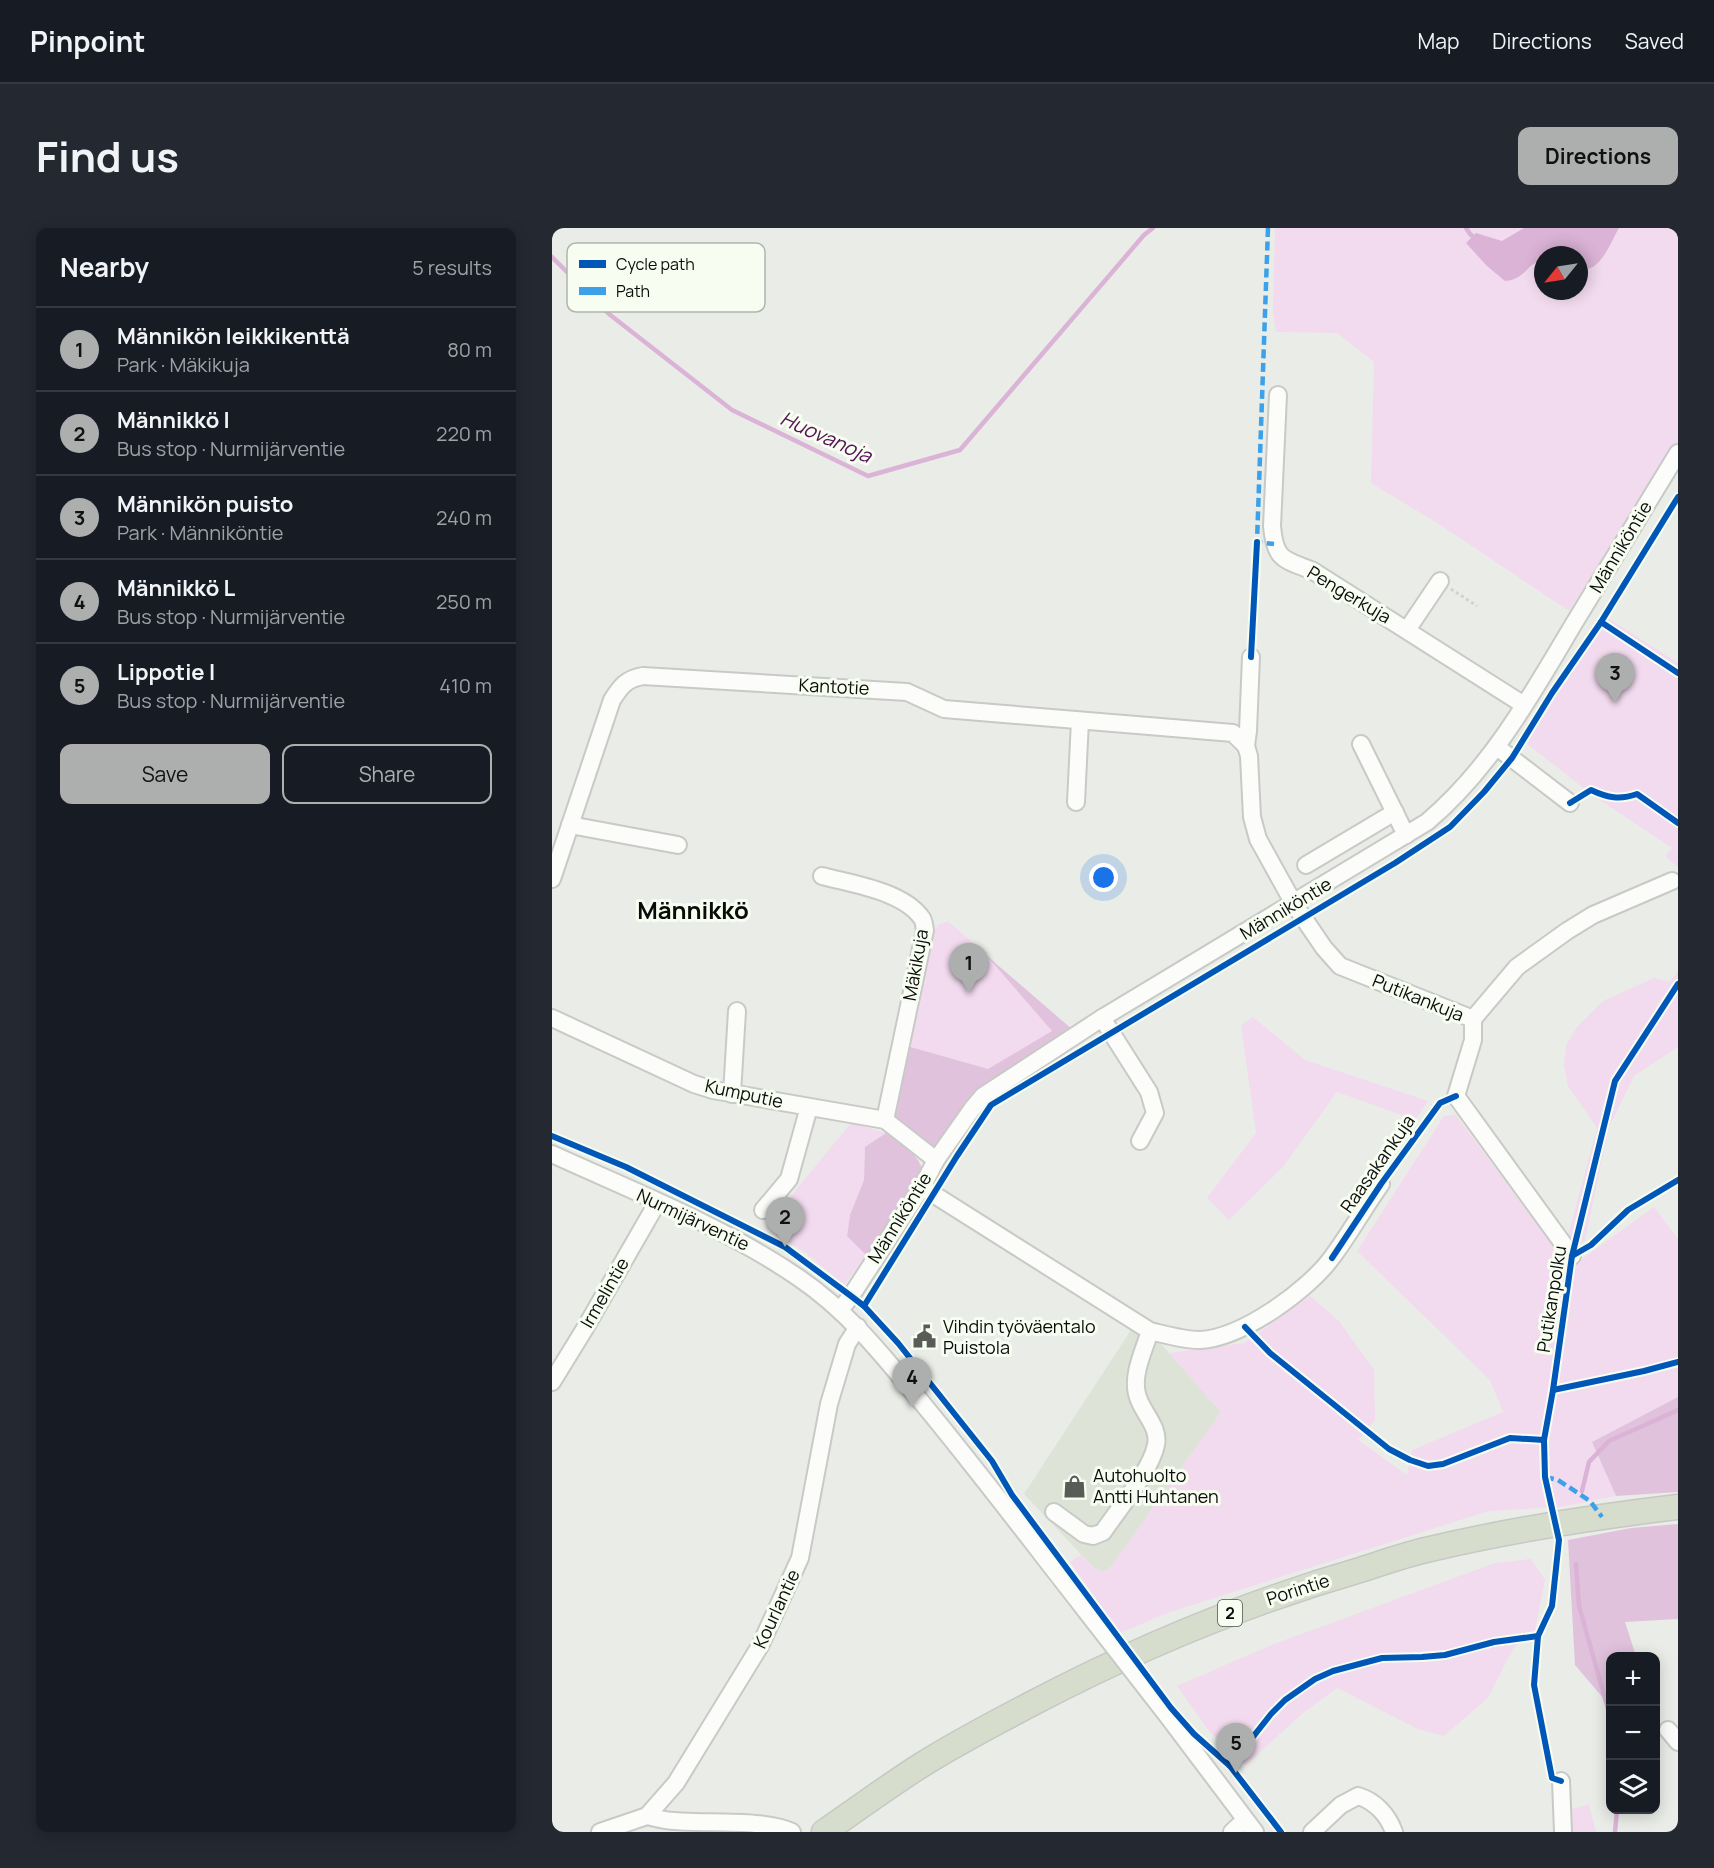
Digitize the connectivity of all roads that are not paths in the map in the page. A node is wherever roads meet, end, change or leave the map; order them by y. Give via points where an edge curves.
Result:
1 (1278, 395) dead end
2 (1678, 453) edge
3 (1440, 581) road end
4 (1407, 630) junction
5 (1251, 657) dead end
6 (1524, 705) junction
7 (1080, 721) junction
8 (1361, 744) dead end
9 (1246, 746) junction
10 (1497, 747) junction
11 (1076, 802) dead end
12 (1570, 803) dead end
13 (1395, 812) junction
14 (570, 825) junction
15 (1406, 835) junction
16 (678, 844) dead end
17 (1306, 865) dead end
18 (822, 876) dead end
19 (552, 879) edge
20 (1672, 881) dead end
21 (1294, 904) junction
22 (737, 1011) dead end
23 (552, 1018) edge
24 (1102, 1018) junction
25 (1473, 1019) junction
26 (732, 1094) junction
27 (809, 1107) junction
28 (885, 1120) junction
29 (1140, 1141) dead end
30 (552, 1154) edge
31 (936, 1160) junction
32 (1381, 1184) dead end
33 (922, 1187) junction
34 (657, 1203) junction
35 (764, 1210) dead end
36 (1572, 1256) dead end
37 (840, 1310) junction
38 (858, 1327) junction
39 (1150, 1331) junction
40 (552, 1382) edge
41 (1678, 1507) edge
42 (1054, 1512) dead end
43 (1561, 1781) dead end
44 (647, 1815) junction
45 (1250, 1826) edge
46 (600, 1832) edge
47 (792, 1832) edge
48 (824, 1832) edge
49 (1232, 1832) edge
50 (1312, 1832) edge
51 (1394, 1832) edge
52 (1563, 1832) edge

1 - 4 street, Pengerkuja via 1272,526 1274,544 1282,559 1313,571
2 - 6 street, Männiköntie
3 - 4 street
4 - 6 street, Pengerkuja
5 - 9 street
6 - 10 street, Männiköntie
7 - 9 street, Kantotie via 1233,733
7 - 11 street
7 - 14 street, Kantotie via 944,709 907,692 630,678 612,700
8 - 13 street
9 - 21 street via 1252,817 1258,839
10 - 12 street
10 - 15 street, Männiköntie via 1451,802
13 - 15 street
13 - 17 street
14 - 16 street
14 - 19 street, Kantotie
15 - 21 street, Männiköntie
18 - 28 street, Mäkikuja via 881,892 910,906 923,918 925,930
20 - 25 street, Putikankuja via 1593,915 1567,931 1517,968
21 - 24 street, Männiköntie
21 - 25 street, Putikankuja via 1340,966
22 - 26 street
23 - 26 street, Kumputie via 694,1084
24 - 29 street via 1149,1092 1155,1113
24 - 31 street, Männiköntie via 983,1096
25 - 36 street via 1473,1040 1456,1096
26 - 27 street, Kumputie
27 - 28 street, Kumputie
27 - 35 street via 789,1179
28 - 31 street, Kumputie
30 - 34 street, Nurmijärventie
31 - 33 street, Männiköntie
32 - 39 street, Raasakankuja via 1332,1258 1295,1295 1245,1327 1201,1340
33 - 37 street, Männiköntie
33 - 39 street, Raasakankuja
34 - 37 street, Nurmijärventie via 754,1249
34 - 40 street, Irmelintie
37 - 38 street, Nurmijärventie
38 - 44 street, Kourlantie via 847,1344 829,1404 800,1558 782,1603 736,1689 676,1783
38 - 45 street, Nurmijärventie, bridge via 956,1444
39 - 42 street via 1137,1374 1137,1394 1154,1428 1156,1443 1150,1461 1103,1532 1084,1534
41 - 48 highway, Porintie / 2 via 1505,1533 1425,1550 1244,1608 1161,1641 1006,1717 920,1766
43 - 52 street
44 - 46 street, Kourlantie
44 - 47 street via 672,1821 739,1823
45 - 49 street
50 - 51 street via 1341,1805 1358,1796 1371,1800

